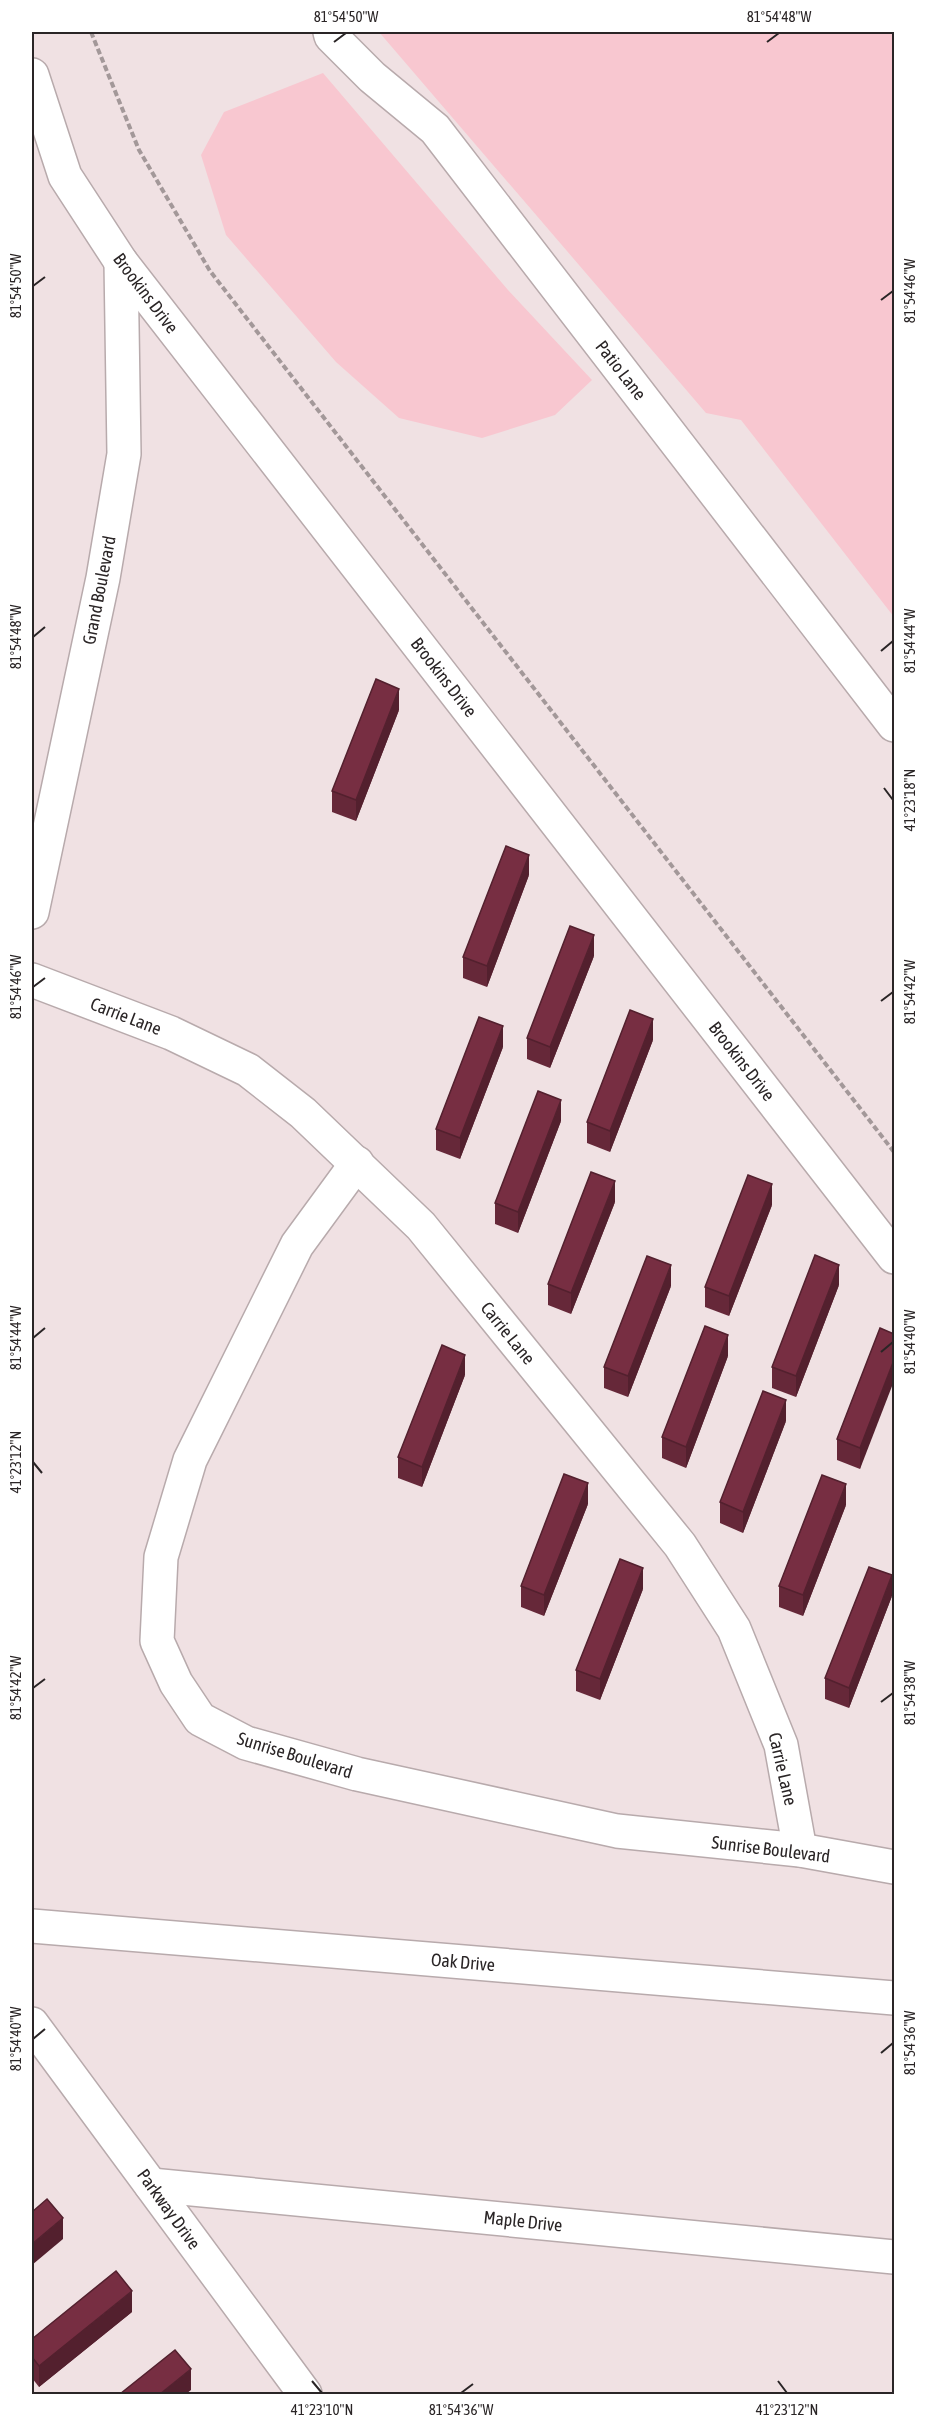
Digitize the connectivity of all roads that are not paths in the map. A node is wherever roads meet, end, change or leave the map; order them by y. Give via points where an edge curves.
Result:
1 (330, 32) edge
2 (32, 75) edge
3 (121, 262) junction
4 (894, 725) edge
5 (32, 912) edge
6 (32, 980) edge
7 (357, 1163) junction
8 (894, 1257) edge
9 (800, 1850) junction
10 (894, 1867) edge
11 (32, 1926) edge
12 (894, 1998) edge
13 (32, 2024) edge
14 (151, 2185) junction
15 (894, 2257) edge
16 (305, 2394) edge

1 - 4 street, Patio Lane via 372,77 435,129
2 - 3 street, Brookins Drive via 65,176
3 - 5 street, Grand Boulevard via 124,454 103,578
3 - 8 street, Brookins Drive
6 - 7 street, Carrie Lane via 171,1033 248,1070
7 - 9 street, Carrie Lane via 421,1226 680,1545 734,1629 781,1745
7 - 9 street, Sunrise Boulevard via 297,1245 190,1460 161,1557 157,1641 176,1683 200,1719 246,1743 357,1774 617,1831
9 - 10 street, Sunrise Boulevard
11 - 12 street, Oak Drive
13 - 14 street, Parkway Drive
14 - 15 street, Maple Drive
14 - 16 street, Parkway Drive

